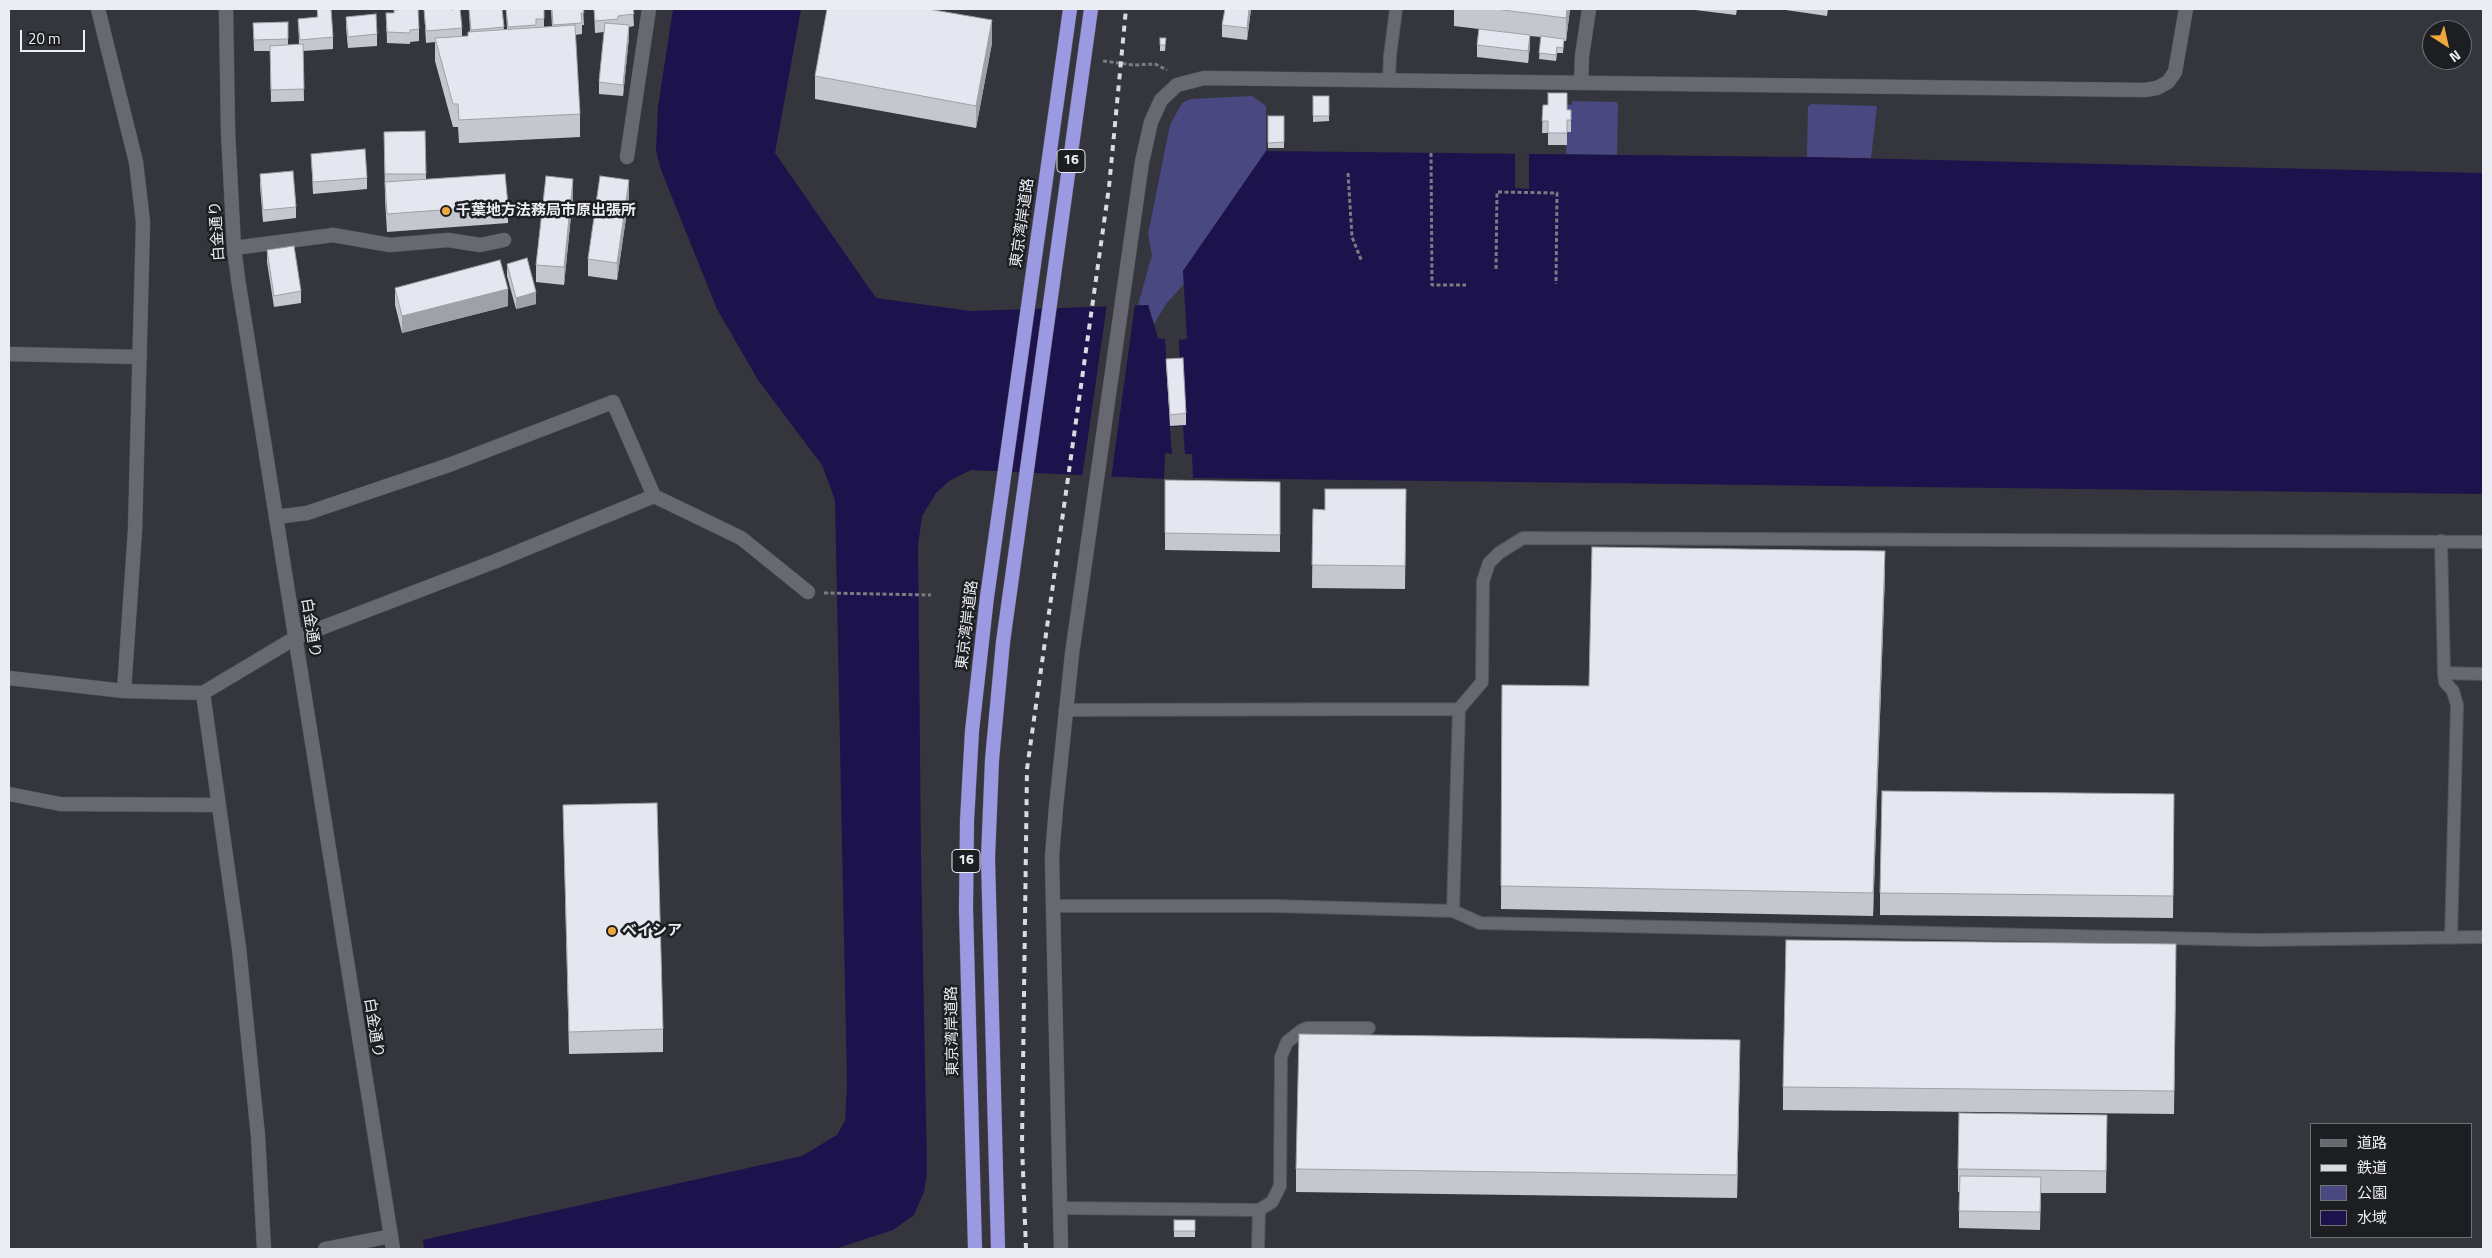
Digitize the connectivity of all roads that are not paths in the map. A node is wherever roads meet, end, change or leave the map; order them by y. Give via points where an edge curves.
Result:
1 (98, 9) edge
2 (226, 9) edge
3 (649, 9) edge
4 (1070, 9) edge
5 (1091, 9) edge
6 (1396, 9) edge
7 (1589, 9) edge
8 (2186, 9) edge
9 (1389, 80) junction
10 (1581, 83) junction
11 (627, 157) dead end
12 (504, 240) dead end
13 (234, 248) junction
14 (9, 354) edge
15 (140, 357) junction
16 (654, 496) junction
17 (276, 518) junction
18 (2441, 541) junction
19 (2483, 542) edge
20 (808, 592) road end
21 (295, 638) junction
22 (2444, 673) junction
23 (2483, 674) edge
24 (9, 678) edge
25 (124, 691) junction
26 (203, 693) junction
27 (1459, 709) junction
28 (1065, 710) junction
29 (9, 794) edge
30 (219, 805) junction
31 (1053, 906) junction
32 (1453, 911) junction
33 (2483, 937) edge
34 (2451, 938) junction
35 (1369, 1028) dead end
36 (1060, 1208) junction
37 (1259, 1210) junction
38 (392, 1243) edge
39 (264, 1249) edge
40 (325, 1249) edge
41 (974, 1249) edge
42 (998, 1249) edge
43 (1061, 1249) edge
44 (1258, 1249) edge

1 - 15 street via 136,162 143,222
2 - 13 street, 白金通り
3 - 11 street
4 - 41 highway, 東京湾岸道路 / 16 via 1004,474 972,731 966,908
5 - 42 highway, 16 via 1003,642 992,760 988,858
6 - 9 lane
7 - 10 street
8 - 10 street via 2175,72 2168,82 2145,90
9 - 10 street
9 - 28 street via 1204,78 1177,84 1161,100 1142,162
12 - 13 street via 480,245 448,240 390,245 333,235
13 - 17 street, 白金通り
14 - 15 street
15 - 25 street via 135,530
16 - 17 street via 613,402 449,465 307,513
16 - 20 street via 741,538
16 - 21 street
17 - 21 street, 白金通り
18 - 19 lane
18 - 22 lane
18 - 27 lane via 1522,538 1499,553 1484,573 1482,682
21 - 26 street
21 - 38 street, 白金通り
22 - 23 lane
22 - 34 lane via 2457,705
24 - 25 street
25 - 26 street
26 - 30 street
27 - 28 lane
27 - 32 lane
28 - 31 street via 1052,856
29 - 30 street via 60,804
30 - 39 street via 256,1117
31 - 32 lane via 1275,906
31 - 36 street
32 - 34 lane via 1480,923 2246,939
33 - 34 lane
35 - 37 lane via 1307,1028 1287,1042 1281,1057 1280,1186 1272,1202
36 - 37 lane
36 - 43 street
37 - 44 lane
38 - 40 street

